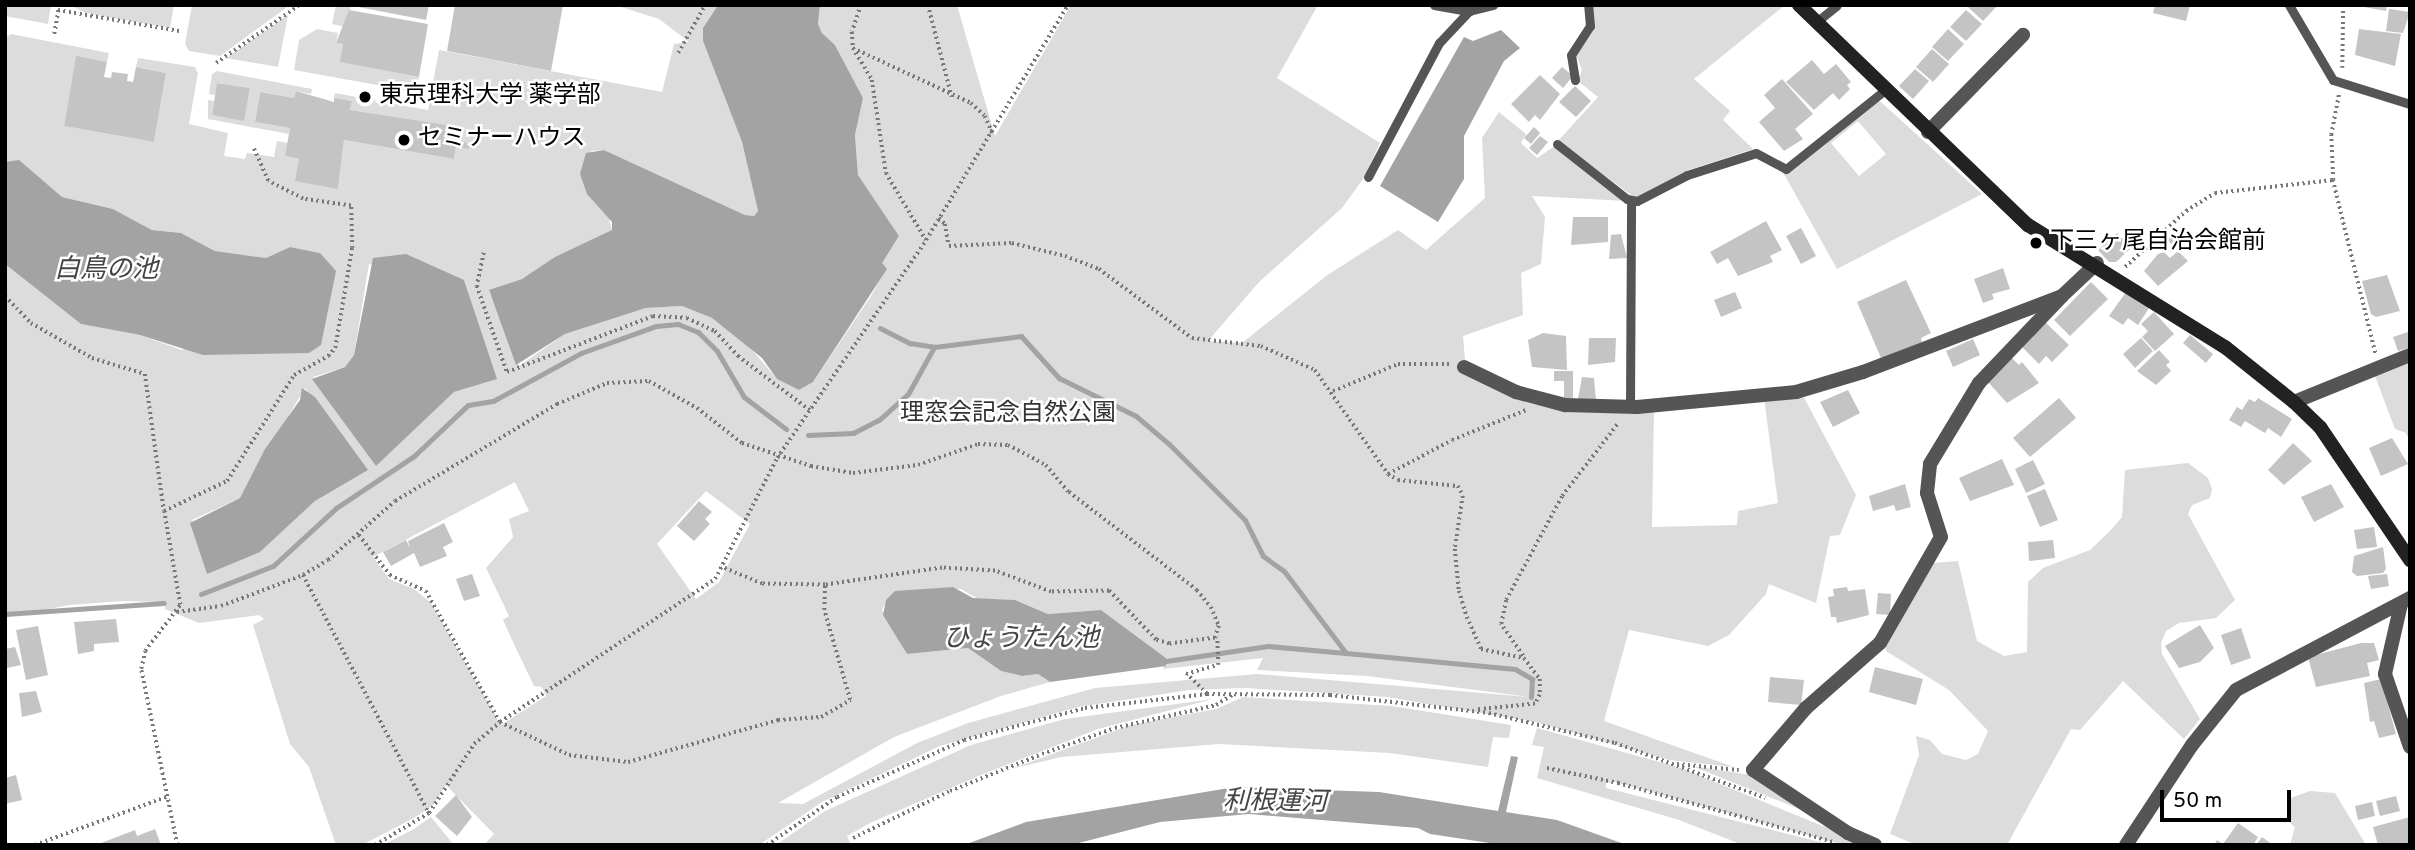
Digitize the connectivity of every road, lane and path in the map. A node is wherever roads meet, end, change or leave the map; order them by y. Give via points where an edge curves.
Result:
1 (705, 5) edge
2 (861, 5) edge
3 (928, 5) edge
4 (1068, 5) edge
5 (1434, 5) edge
6 (1493, 5) edge
7 (1587, 5) edge
8 (1799, 5) edge
9 (1837, 5) edge
10 (2289, 5) edge
11 (2343, 5) edge
12 (298, 6) edge
13 (59, 8) edge
14 (1469, 10) junction
15 (1815, 23) junction
16 (179, 31) dead end
17 (54, 34) dead end
18 (2023, 35) dead end
19 (853, 48) junction
20 (678, 53) dead end
21 (216, 63) dead end
22 (1575, 80) dead end
23 (2341, 82) junction
24 (1885, 90) junction
25 (952, 97) junction
26 (2410, 104) edge
27 (1928, 132) junction
28 (993, 135) junction
29 (1557, 144) dead end
30 (254, 149) dead end
31 (1368, 177) dead end
32 (2333, 180) junction
33 (1631, 200) junction
34 (939, 218) junction
35 (926, 240) junction
36 (484, 253) dead end
37 (2097, 263) junction
38 (2116, 276) junction
39 (5, 296) edge
40 (2062, 296) junction
41 (2410, 355) edge
42 (2378, 365) junction
43 (1464, 367) joint
44 (1333, 391) junction
45 (2294, 402) junction
46 (1552, 403) junction
47 (1630, 407) junction
48 (811, 411) junction
49 (777, 458) junction
50 (1388, 474) junction
51 (164, 511) junction
52 (359, 535) junction
53 (2410, 560) edge
54 (720, 567) junction
55 (303, 575) junction
56 (825, 585) junction
57 (2405, 601) edge
58 (177, 612) junction
59 (1216, 635) junction
60 (1524, 658) junction
61 (1207, 694) junction
62 (1233, 694) junction
63 (1464, 711) junction
64 (500, 722) junction
65 (2410, 747) edge
66 (1675, 765) junction
67 (1547, 768) dead end
68 (1753, 770) junction
69 (166, 797) junction
70 (1778, 804) dead end
71 (429, 813) junction
72 (853, 838) dead end
73 (35, 845) edge
74 (177, 845) edge
75 (375, 845) edge
76 (767, 845) edge
77 (1842, 845) edge
78 (1875, 845) edge
79 (2126, 845) edge

1 - 20 path
2 - 19 path via 852,32
3 - 25 path
4 - 28 path
5 - 14 lane
6 - 14 lane
7 - 22 lane via 1590,26 1571,55
8 - 15 street
9 - 15 lane
10 - 23 lane via 2333,80
11 - 23 path
12 - 21 path
13 - 16 path
13 - 17 path
14 - 31 lane via 1440,43
15 - 24 street
18 - 27 street
19 - 25 path
19 - 35 path via 872,80 886,173
23 - 26 lane
23 - 32 path via 2332,135
24 - 27 street
24 - 33 lane via 1786,169 1756,153 1687,175
25 - 28 path via 971,103 985,116
27 - 37 street via 2028,225 2056,245
28 - 34 path
29 - 33 lane
30 - 51 path via 268,181 303,199 351,206 352,248 335,348 295,375 227,481
32 - 38 path via 2216,193 2186,211
32 - 42 path
33 - 47 lane
34 - 35 path
34 - 44 path via 945,224 949,246 1012,243 1065,256 1107,275 1192,338 1271,349 1315,370
35 - 48 path
36 - 48 path via 477,286 507,372 653,316 687,318 715,331 738,356
37 - 38 street
37 - 40 street
38 - 45 street via 2225,347
39 - 51 path via 31,323 81,352 145,374
40 - 47 street via 1863,372 1796,392
40 - 68 street via 1979,383 1930,464 1927,493 1941,537 1880,643 1806,708
41 - 42 street
42 - 45 street
43 - 44 path via 1398,364
43 - 46 street
44 - 50 path
45 - 53 street via 2320,427
46 - 47 street
46 - 50 path via 1451,440
47 - 60 path via 1562,496 1506,600 1501,624
48 - 49 path
49 - 52 path via 742,443 696,408 649,381 607,383 557,404 407,494
49 - 54 path
49 - 59 path via 853,473 918,465 978,444 1008,444 1046,465 1069,492 1197,590 1211,607 1219,626
50 - 60 path via 1398,480 1458,486 1463,496 1455,549 1467,617 1481,649
51 - 58 path
52 - 55 path
52 - 64 path via 390,575 426,592
54 - 56 path via 762,584
54 - 64 path via 705,588
55 - 58 path via 221,606
55 - 71 path
56 - 59 path via 942,568 995,571 1051,592 1109,591 1156,640 1169,644
56 - 64 path via 824,610 849,700 821,717 778,720 628,762 569,755
57 - 65 street via 2385,674
57 - 79 street via 2236,690 2204,727
58 - 69 path via 141,660
59 - 61 path via 1218,665 1186,674
60 - 63 path via 1540,679 1535,704
61 - 62 path
61 - 76 path via 1085,708 964,740 837,797
62 - 63 path via 1330,695
62 - 72 path via 1216,705 1115,728 1042,754 917,805
63 - 66 path via 1615,743
64 - 71 path via 474,744
66 - 68 path
66 - 70 path
67 - 77 path
68 - 78 street via 1848,833
69 - 73 path
69 - 74 path
71 - 75 path

